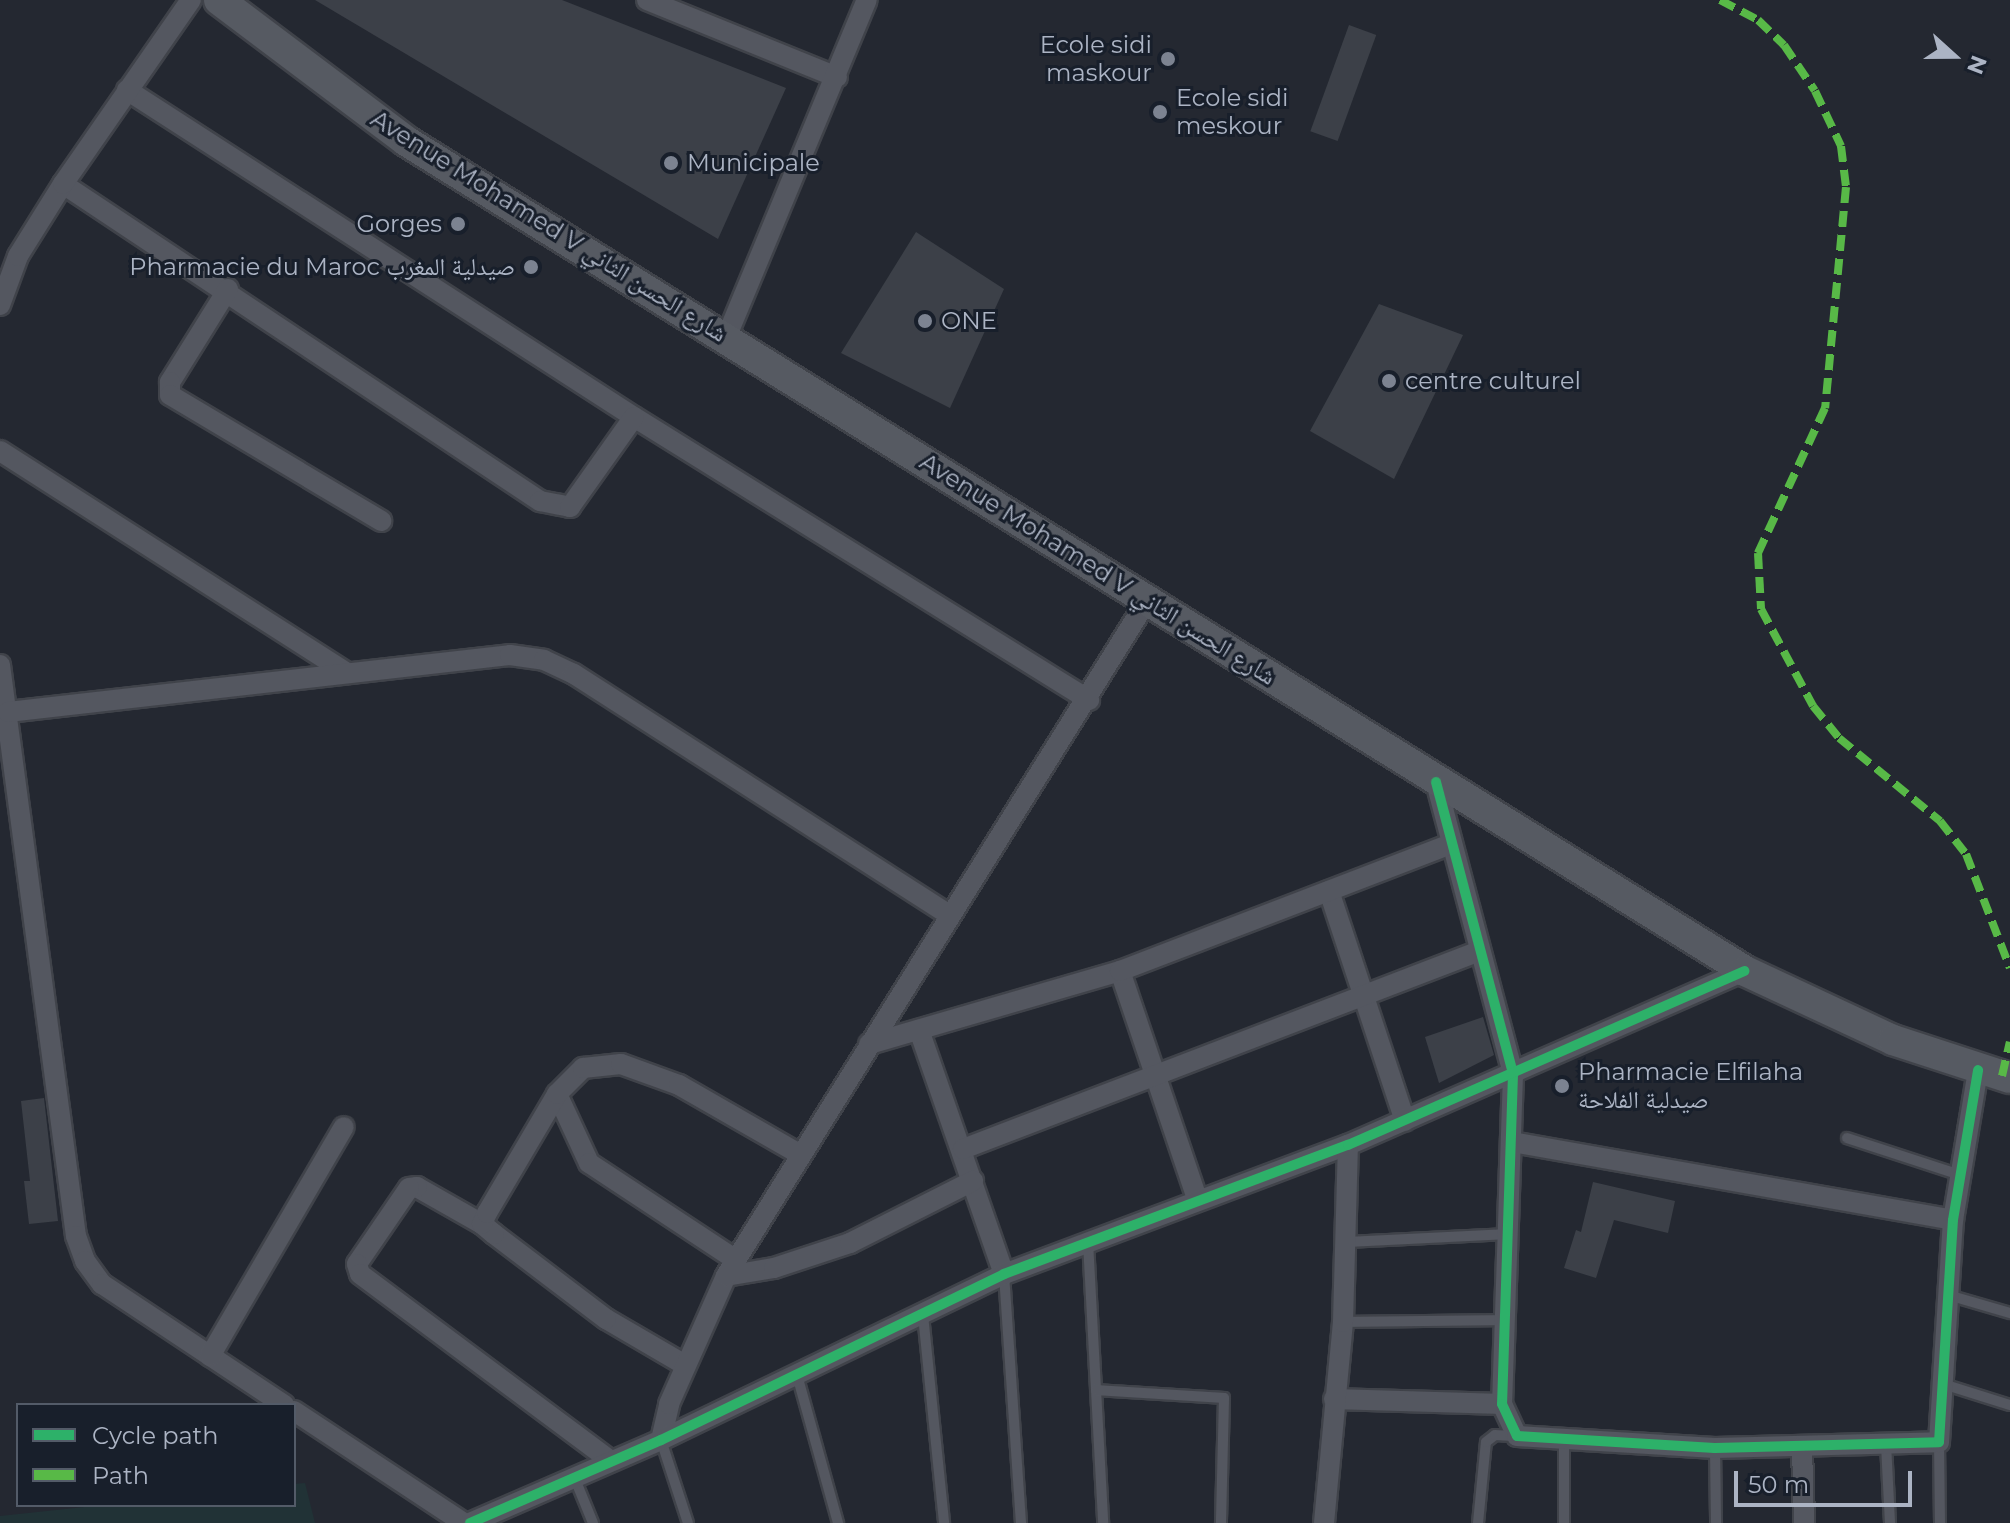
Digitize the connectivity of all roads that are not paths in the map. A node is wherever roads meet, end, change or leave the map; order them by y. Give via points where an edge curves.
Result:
1 (191, 0) edge
2 (219, 0) edge
3 (647, 0) edge
4 (867, 0) edge
5 (837, 77) junction
6 (127, 90) junction
7 (63, 184) junction
8 (228, 289) junction
9 (0, 305) edge
10 (726, 338) junction
11 (634, 417) junction
12 (0, 451) edge
13 (381, 521) dead end
14 (1148, 599) junction
15 (0, 665) edge
16 (347, 673) junction
17 (1089, 700) junction
18 (8, 712) junction
19 (1436, 782) junction
20 (1450, 844) junction
21 (1329, 891) junction
22 (949, 915) junction
23 (1477, 952) junction
24 (1120, 971) junction
25 (1745, 971) junction
26 (1364, 995) junction
27 (919, 1030) junction
28 (869, 1044) junction
29 (1978, 1070) junction
30 (1156, 1074) junction
31 (1513, 1074) junction
32 (2010, 1078) edge
33 (557, 1094) junction
34 (1405, 1121) junction
35 (344, 1127) dead end
36 (1847, 1138) dead end
37 (1512, 1142) junction
38 (1348, 1145) junction
39 (963, 1149) junction
40 (801, 1155) junction
41 (1960, 1175) junction
42 (973, 1181) junction
43 (1197, 1199) junction
44 (1953, 1220) junction
45 (482, 1224) junction
46 (1511, 1234) junction
47 (1088, 1242) junction
48 (1347, 1242) junction
49 (731, 1268) junction
50 (1004, 1274) junction
51 (1948, 1295) junction
52 (2010, 1313) edge
53 (923, 1315) junction
54 (1508, 1320) junction
55 (1343, 1322) junction
56 (210, 1356) junction
57 (685, 1365) junction
58 (797, 1375) junction
59 (1943, 1384) junction
60 (1096, 1390) junction
61 (1334, 1399) junction
62 (281, 1403) edge
63 (1502, 1404) junction
64 (2010, 1405) edge
65 (296, 1412) edge
66 (1517, 1436) junction
67 (661, 1440) junction
68 (1564, 1441) junction
69 (1939, 1442) junction
70 (1886, 1444) junction
71 (1802, 1446) junction
72 (1715, 1448) junction
73 (611, 1461) junction
74 (575, 1479) junction
75 (479, 1521) edge
76 (593, 1523) edge
77 (688, 1523) edge
78 (838, 1523) edge
79 (944, 1523) edge
80 (1021, 1523) edge
81 (1103, 1523) edge
82 (1221, 1523) edge
83 (1324, 1523) edge
84 (1478, 1523) edge
85 (1564, 1523) edge
86 (1716, 1523) edge
87 (1804, 1523) edge
88 (1890, 1523) edge
89 (1940, 1523) edge

1 - 6 street
2 - 10 main road, Avenue Mohamed V شارع الحسن الثاني via 406,141
3 - 5 street
4 - 5 street
5 - 10 street
6 - 7 street
6 - 11 street
7 - 8 street
7 - 9 street via 18,256
8 - 11 street via 557,508 570,507 582,496
8 - 13 street via 170,382 170,395
10 - 14 main road, Avenue Mohamed V شارع الحسن الثاني
11 - 17 street
12 - 16 street
14 - 17 street
14 - 19 main road, Avenue Mohamed V شارع الحسن الثاني
15 - 18 street
16 - 18 street
16 - 22 street via 510,655 544,660 574,674
17 - 22 street
18 - 56 street via 76,1236 102,1284
19 - 20 street
19 - 25 main road, Avenue Mohamed V شارع الحسن الثاني
20 - 21 street
20 - 23 street
21 - 24 street
21 - 26 street
22 - 28 street
23 - 26 street
23 - 31 street
24 - 27 street
24 - 30 street
25 - 29 main road, Avenue Mohamed V شارع الحسن الثاني via 1893,1040
25 - 31 street
26 - 30 street
26 - 34 street
27 - 28 street
27 - 39 street
28 - 40 street
29 - 32 main road, Avenue Mohamed V شارع الحسن الثاني
29 - 41 street
30 - 39 street
30 - 43 street
31 - 34 street
31 - 37 street
33 - 40 street via 583,1068 621,1064 679,1085
33 - 45 street
33 - 49 street via 589,1163
34 - 38 street
35 - 56 street
36 - 41 lane
37 - 44 street
37 - 46 street
38 - 43 street
38 - 48 street
39 - 42 street
40 - 49 street
41 - 44 street
42 - 49 street via 850,1243 774,1268
42 - 50 street
43 - 47 street
44 - 51 street
45 - 57 street via 606,1319
45 - 73 street via 417,1187 409,1188 357,1264 360,1274
46 - 48 lane
46 - 54 street
47 - 50 street
47 - 60 lane
48 - 55 street
49 - 57 street
50 - 53 street
50 - 80 lane
51 - 52 lane
51 - 59 street
53 - 58 street
53 - 79 lane
54 - 55 lane
54 - 63 street
55 - 61 street
56 - 62 street
57 - 67 street
58 - 67 street
58 - 78 lane
59 - 64 lane
59 - 69 street
60 - 81 lane
60 - 82 lane via 1224,1398
61 - 63 street
61 - 83 street
63 - 66 street
65 - 75 street
66 - 68 street
66 - 84 lane via 1495,1435 1486,1442
67 - 73 street
67 - 77 lane
68 - 72 street
68 - 85 lane
69 - 70 street
69 - 89 lane
70 - 71 street
70 - 88 lane
71 - 72 street
71 - 87 street
72 - 86 lane
73 - 74 street
74 - 75 street
74 - 76 lane

